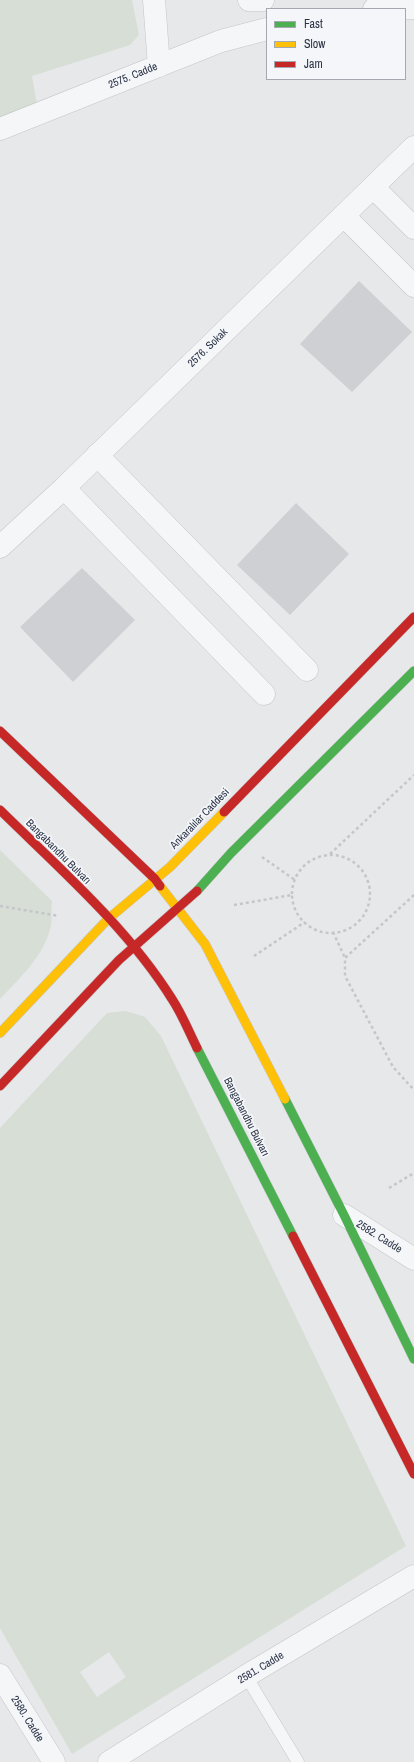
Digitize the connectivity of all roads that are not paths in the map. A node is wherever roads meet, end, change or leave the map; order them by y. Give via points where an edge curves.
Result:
1 (154, 0) edge
2 (164, 0) edge
3 (249, 0) edge
4 (263, 0) edge
5 (266, 29) edge
6 (159, 66) junction
7 (0, 129) edge
8 (414, 147) edge
9 (373, 187) junction
10 (344, 216) junction
11 (414, 228) edge
12 (414, 286) edge
13 (97, 455) junction
14 (64, 488) junction
15 (0, 546) edge
16 (414, 617) edge
17 (307, 670) dead end
18 (414, 671) edge
19 (264, 694) dead end
20 (0, 731) edge
21 (0, 810) edge
22 (155, 879) junction
23 (179, 909) junction
24 (108, 919) junction
25 (133, 947) junction
26 (0, 1033) edge
27 (0, 1086) edge
28 (344, 1215) junction
29 (414, 1259) edge
30 (414, 1359) edge
31 (414, 1474) edge
32 (414, 1576) edge
33 (0, 1675) edge
34 (246, 1676) junction
35 (54, 1762) edge
36 (109, 1762) edge
37 (298, 1762) edge

1 - 6 street
2 - 6 street
3 - 4 street
5 - 6 street, 2575. Cadde via 221,41
6 - 7 street, 2575. Cadde
8 - 9 street, 2576. Sokak
9 - 10 street, 2576. Sokak
9 - 11 street
10 - 12 street
10 - 13 street, 2576. Sokak
13 - 14 street, 2576. Sokak
13 - 17 street
14 - 15 street, 2576. Sokak
14 - 19 street
16 - 22 main road, Ankaralılar Caddesi via 188,849
18 - 23 main road via 231,853
20 - 22 main road
21 - 24 main road, Bangabandhu Bulvarı
22 - 23 main road
22 - 24 main road, Ankaralılar Caddesi
23 - 25 main road
23 - 28 main road via 205,944
24 - 25 main road, Bangabandhu Bulvarı
24 - 26 main road, Ankaralılar Caddesi
25 - 27 main road
25 - 31 main road, Bangabandhu Bulvarı via 156,974 178,1009
28 - 29 street, 2582. Cadde
28 - 30 main road
32 - 34 street, 2581. Cadde
33 - 35 street, 2580. Cadde
34 - 36 street, 2581. Cadde
34 - 37 lane

